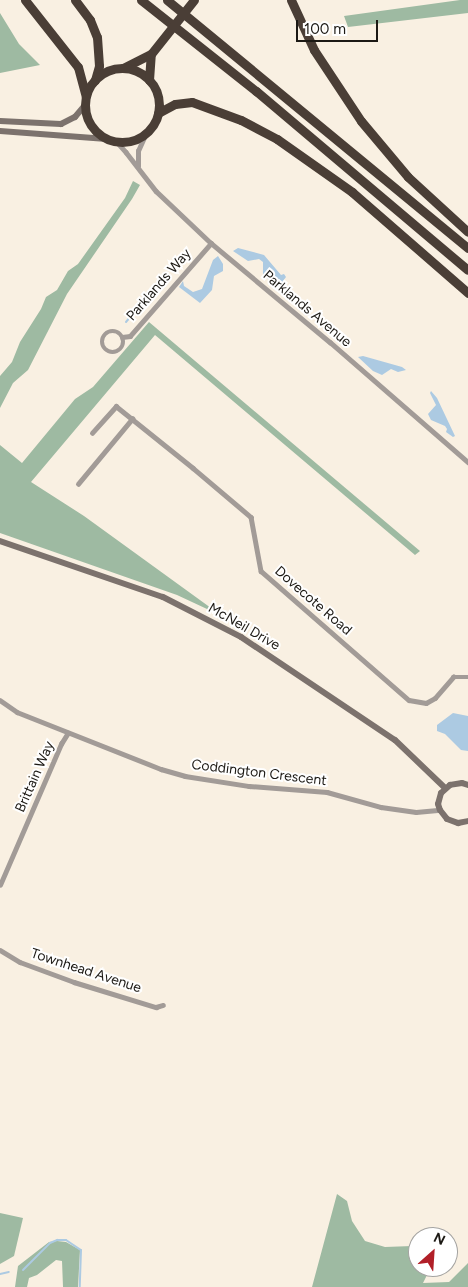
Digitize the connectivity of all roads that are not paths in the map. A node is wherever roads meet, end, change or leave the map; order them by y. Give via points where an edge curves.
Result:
1 (25, 0) edge
2 (75, 0) edge
3 (141, 0) edge
4 (167, 0) edge
5 (194, 0) edge
6 (291, 0) edge
7 (151, 54) junction
8 (123, 68) junction
9 (95, 80) junction
10 (149, 80) junction
11 (86, 101) junction
12 (158, 113) junction
13 (0, 121) edge
14 (0, 131) edge
15 (146, 133) junction
16 (111, 140) junction
17 (138, 168) junction
18 (400, 192) junction
19 (468, 232) edge
20 (211, 243) junction
21 (468, 248) edge
22 (468, 254) edge
23 (466, 269) edge
24 (468, 293) edge
25 (122, 337) junction
26 (132, 419) junction
27 (92, 433) dead end
28 (468, 462) edge
29 (78, 484) dead end
30 (0, 541) edge
31 (468, 677) edge
32 (0, 700) edge
33 (68, 733) junction
34 (468, 785) edge
35 (445, 788) junction
36 (440, 810) junction
37 (468, 820) edge
38 (0, 886) edge
39 (1, 951) edge
40 (163, 1005) dead end

1 - 11 highway via 78,67
2 - 9 highway via 90,20 97,37 99,66
3 - 23 highway via 256,91
4 - 18 highway
5 - 7 highway, bridge
6 - 19 highway via 314,50 361,121 415,184
7 - 8 highway
7 - 10 highway
8 - 9 highway via 108,71
8 - 10 highway via 138,72
9 - 11 highway
10 - 12 highway via 158,99
11 - 13 street via 75,117 61,124
11 - 16 highway via 91,125
12 - 15 highway
12 - 24 highway via 175,104 192,102 241,120 277,139 352,192
14 - 16 street
15 - 16 highway via 132,140
15 - 17 street via 138,151
16 - 17 street, Parklands Avenue
17 - 20 street, Parklands Avenue via 156,191
18 - 21 highway
18 - 22 highway
20 - 25 street, Parklands Way via 130,336
20 - 28 street, Parklands Avenue
25 - 25 street, Parklands Way via 124,344 119,352 104,349 102,342 106,334 115,332
26 - 27 street, Dovecote Road via 116,406
26 - 29 street
26 - 31 street, Dovecote Road via 251,517 261,571 410,700 426,703 435,698 453,677
30 - 35 street, McNeil Drive via 163,597 241,637 395,740
32 - 33 street, Coddington Crescent via 17,712
33 - 36 street, Coddington Crescent via 187,777 327,792 381,808 416,812
33 - 38 street, Brittain Way
34 - 35 street via 456,783
35 - 36 street via 439,798
36 - 37 street via 452,822
39 - 40 street, Townhead Avenue via 20,962 74,982 156,1007

